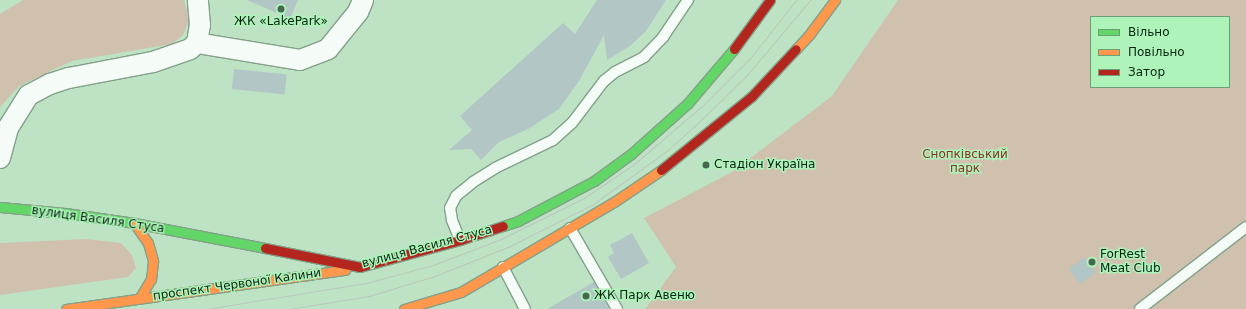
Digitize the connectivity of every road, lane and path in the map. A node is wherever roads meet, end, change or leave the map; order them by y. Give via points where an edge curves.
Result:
1 (198, 0) edge
2 (363, 0) edge
3 (688, 0) edge
4 (770, 0) edge
5 (835, 0) edge
6 (197, 43) junction
7 (0, 158) edge
8 (0, 207) edge
9 (134, 223) junction
10 (1246, 227) edge
11 (570, 228) junction
12 (460, 240) junction
13 (360, 267) junction
14 (503, 267) junction
15 (461, 292) junction
16 (139, 299) junction
17 (66, 309) edge
18 (404, 309) edge
19 (442, 309) edge
20 (525, 309) edge
21 (617, 309) edge
22 (1140, 309) edge

1 - 6 street via 200,25
2 - 6 street via 358,12 328,49 300,60
3 - 12 lane via 663,37 644,57 615,72 604,81 572,124 553,140 495,168 456,196 450,208
4 - 12 main road, вулиця Василя Стуса via 723,63 688,103 631,154 594,180 518,221
5 - 11 main road via 809,35 752,96 658,172
6 - 7 street via 190,49 154,62 69,78 29,94 8,128
8 - 9 main road, вулиця Василя Стуса
9 - 13 main road, вулиця Василя Стуса
9 - 16 main road via 148,243 153,261 151,279
10 - 22 lane
11 - 14 main road
11 - 21 lane
12 - 13 main road, вулиця Василя Стуса
13 - 16 main road, проспект Червоної Калини
14 - 15 main road
14 - 20 lane
15 - 18 main road
15 - 19 main road
16 - 17 main road, проспект Червоної Калини

